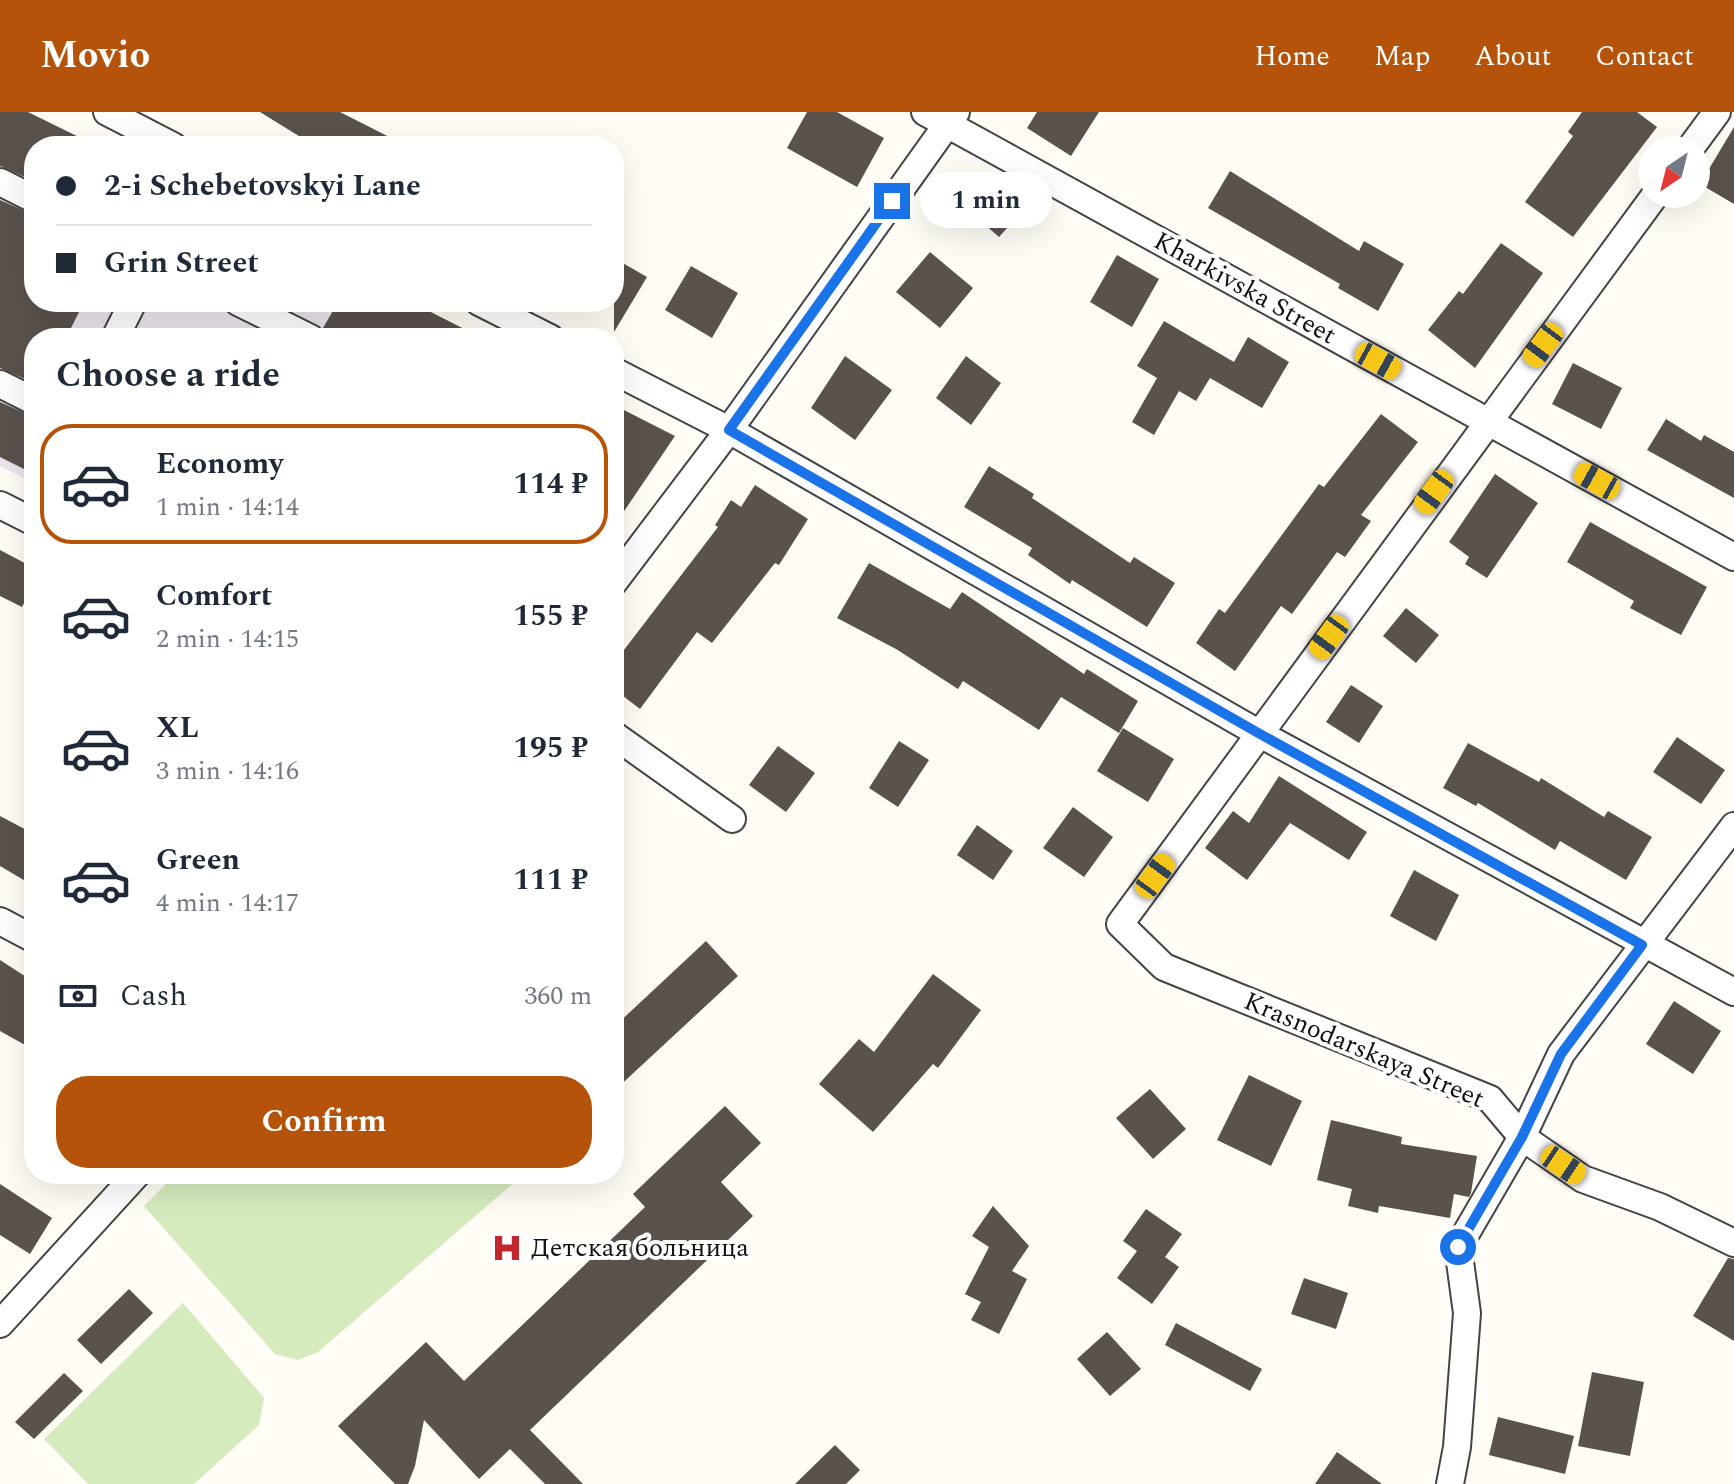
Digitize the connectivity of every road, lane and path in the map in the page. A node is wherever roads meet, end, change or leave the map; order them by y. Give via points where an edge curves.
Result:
1 (107, 112) edge
2 (1717, 112) edge
3 (942, 116) edge
4 (154, 136) edge
5 (1699, 136) edge
6 (0, 182) edge
7 (24, 194) edge
8 (1646, 208) edge
9 (258, 312) edge
10 (499, 312) edge
11 (290, 328) edge
12 (530, 328) edge
13 (624, 376) edge
14 (0, 384) edge
15 (24, 396) edge
16 (1487, 420) junction
17 (729, 430) junction
18 (0, 505) edge
19 (24, 517) edge
20 (1734, 557) edge
21 (624, 569) edge
22 (1260, 734) junction
23 (624, 742) edge
24 (732, 819) dead end
25 (1734, 826) edge
26 (0, 921) edge
27 (24, 934) edge
28 (1642, 945) junction
29 (1734, 992) edge
30 (1522, 1137) junction
31 (128, 1184) edge
32 (1734, 1243) edge
33 (0, 1323) edge
34 (1450, 1484) edge

1 - 4 street
2 - 5 street
3 - 16 street, Kharkivska Street
3 - 17 street
6 - 7 street
8 - 16 street
9 - 11 street
10 - 12 street
13 - 17 street
14 - 15 street
16 - 20 street, Kharkivska Street
16 - 22 street
17 - 21 street
17 - 22 street
18 - 19 street
22 - 28 street
22 - 30 street, Krasnodarskaya Street via 1120,924 1164,967 1490,1099
23 - 24 street
25 - 28 street
26 - 27 street
28 - 29 street
28 - 30 street via 1561,1054
30 - 32 street, Krasnodarskaya Street via 1583,1179 1660,1207
30 - 34 street via 1458,1247 1467,1313
31 - 33 street

